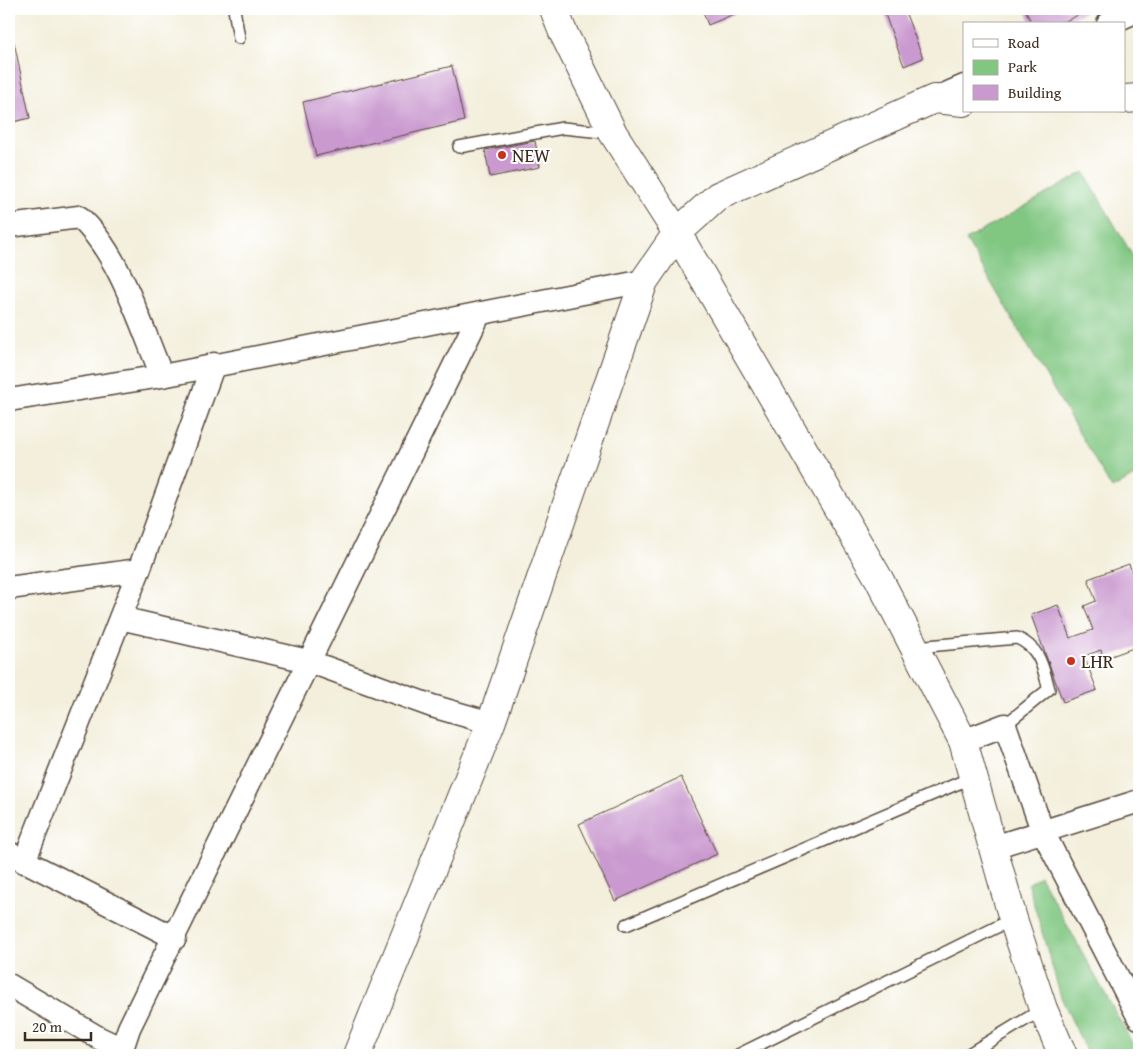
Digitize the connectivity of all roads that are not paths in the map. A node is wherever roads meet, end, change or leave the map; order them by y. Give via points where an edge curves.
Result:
1 (234, 9) edge
2 (554, 9) edge
3 (1139, 10) edge
4 (1112, 22) edge
5 (239, 38) dead end
6 (963, 86) edge
7 (1139, 98) edge
8 (934, 99) junction
9 (1126, 99) edge
10 (963, 102) edge
11 (614, 133) junction
12 (459, 147) dead end
13 (9, 226) edge
14 (677, 233) junction
15 (644, 281) junction
16 (480, 313) junction
17 (214, 364) junction
18 (162, 376) junction
19 (9, 400) edge
20 (139, 570) junction
21 (9, 588) edge
22 (120, 618) junction
23 (914, 647) junction
24 (308, 661) junction
25 (491, 723) junction
26 (1005, 725) junction
27 (962, 741) junction
28 (973, 777) junction
29 (1139, 801) edge
30 (1042, 830) junction
31 (994, 846) junction
32 (16, 858) edge
33 (1013, 919) junction
34 (626, 925) dead end
35 (175, 938) junction
36 (9, 985) edge
37 (1043, 1009) junction
38 (1139, 1018) edge
39 (126, 1052) edge
40 (357, 1055) edge
41 (738, 1055) edge
42 (967, 1055) edge
43 (1063, 1055) edge

1 - 5 lane
2 - 11 street
3 - 4 street
6 - 8 street
7 - 9 street
8 - 10 street
8 - 14 street via 718,196
11 - 12 lane via 563,128
11 - 14 street
13 - 18 street via 79,217 93,229 113,260
14 - 15 street
14 - 23 street via 879,579
15 - 16 street
15 - 25 street
16 - 17 street
16 - 24 street
17 - 18 street
17 - 20 street
18 - 19 street
20 - 21 street
20 - 22 street
22 - 24 street
22 - 32 street
23 - 26 lane via 1017,638 1030,644 1039,657 1049,689
23 - 27 street
24 - 25 street via 432,706
24 - 35 street
25 - 40 street
26 - 27 street
26 - 30 street
27 - 28 street
28 - 31 street
28 - 34 lane
29 - 30 street
30 - 31 street
30 - 38 street
31 - 33 street
32 - 35 street
33 - 37 street
33 - 41 lane
35 - 39 street via 129,1028
36 - 39 street
37 - 42 lane
37 - 43 street

